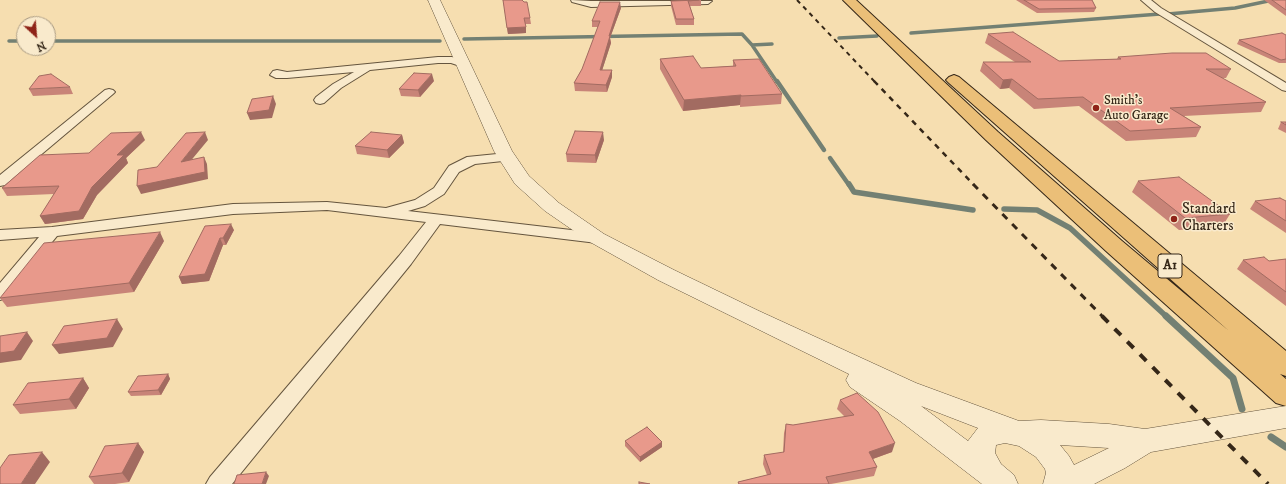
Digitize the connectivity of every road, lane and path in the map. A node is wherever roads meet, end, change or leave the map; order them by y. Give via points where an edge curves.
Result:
1 (434, 0) edge
2 (575, 0) edge
3 (849, 0) edge
4 (860, 0) edge
5 (1145, 0) edge
6 (708, 1) dead end
7 (462, 62) junction
8 (375, 66) junction
9 (277, 73) dead end
10 (1286, 88) edge
11 (109, 92) dead end
12 (320, 100) dead end
13 (507, 157) junction
14 (0, 182) edge
15 (386, 213) junction
16 (436, 219) junction
17 (52, 232) junction
18 (0, 235) edge
19 (596, 238) junction
20 (0, 294) edge
21 (751, 317) junction
22 (1286, 366) edge
23 (1286, 395) edge
24 (1286, 417) edge
25 (1016, 432) junction
26 (1145, 441) junction
27 (997, 479) edge
28 (1079, 480) edge
29 (218, 484) edge
30 (1058, 484) edge

1 - 7 street
2 - 6 street via 591,4
3 - 23 highway, A1 via 998,141
4 - 22 highway, A1
5 - 10 street
7 - 8 street via 452,55 425,54 406,55
7 - 13 street
8 - 9 street via 287,75 276,75
8 - 12 street via 337,86
11 - 14 street
13 - 15 street via 472,160 454,170 439,191 420,203
13 - 19 street via 522,180 552,207
15 - 16 street
15 - 17 street via 327,206 233,209
16 - 19 street
16 - 29 street via 405,260
17 - 18 street
17 - 20 street
19 - 21 street
21 - 25 street via 907,390
21 - 27 street via 876,390
24 - 26 street
25 - 26 street via 1109,436
25 - 27 street via 994,433 986,437 981,444 983,463
25 - 30 street via 1037,441 1054,456 1059,465
26 - 28 street

